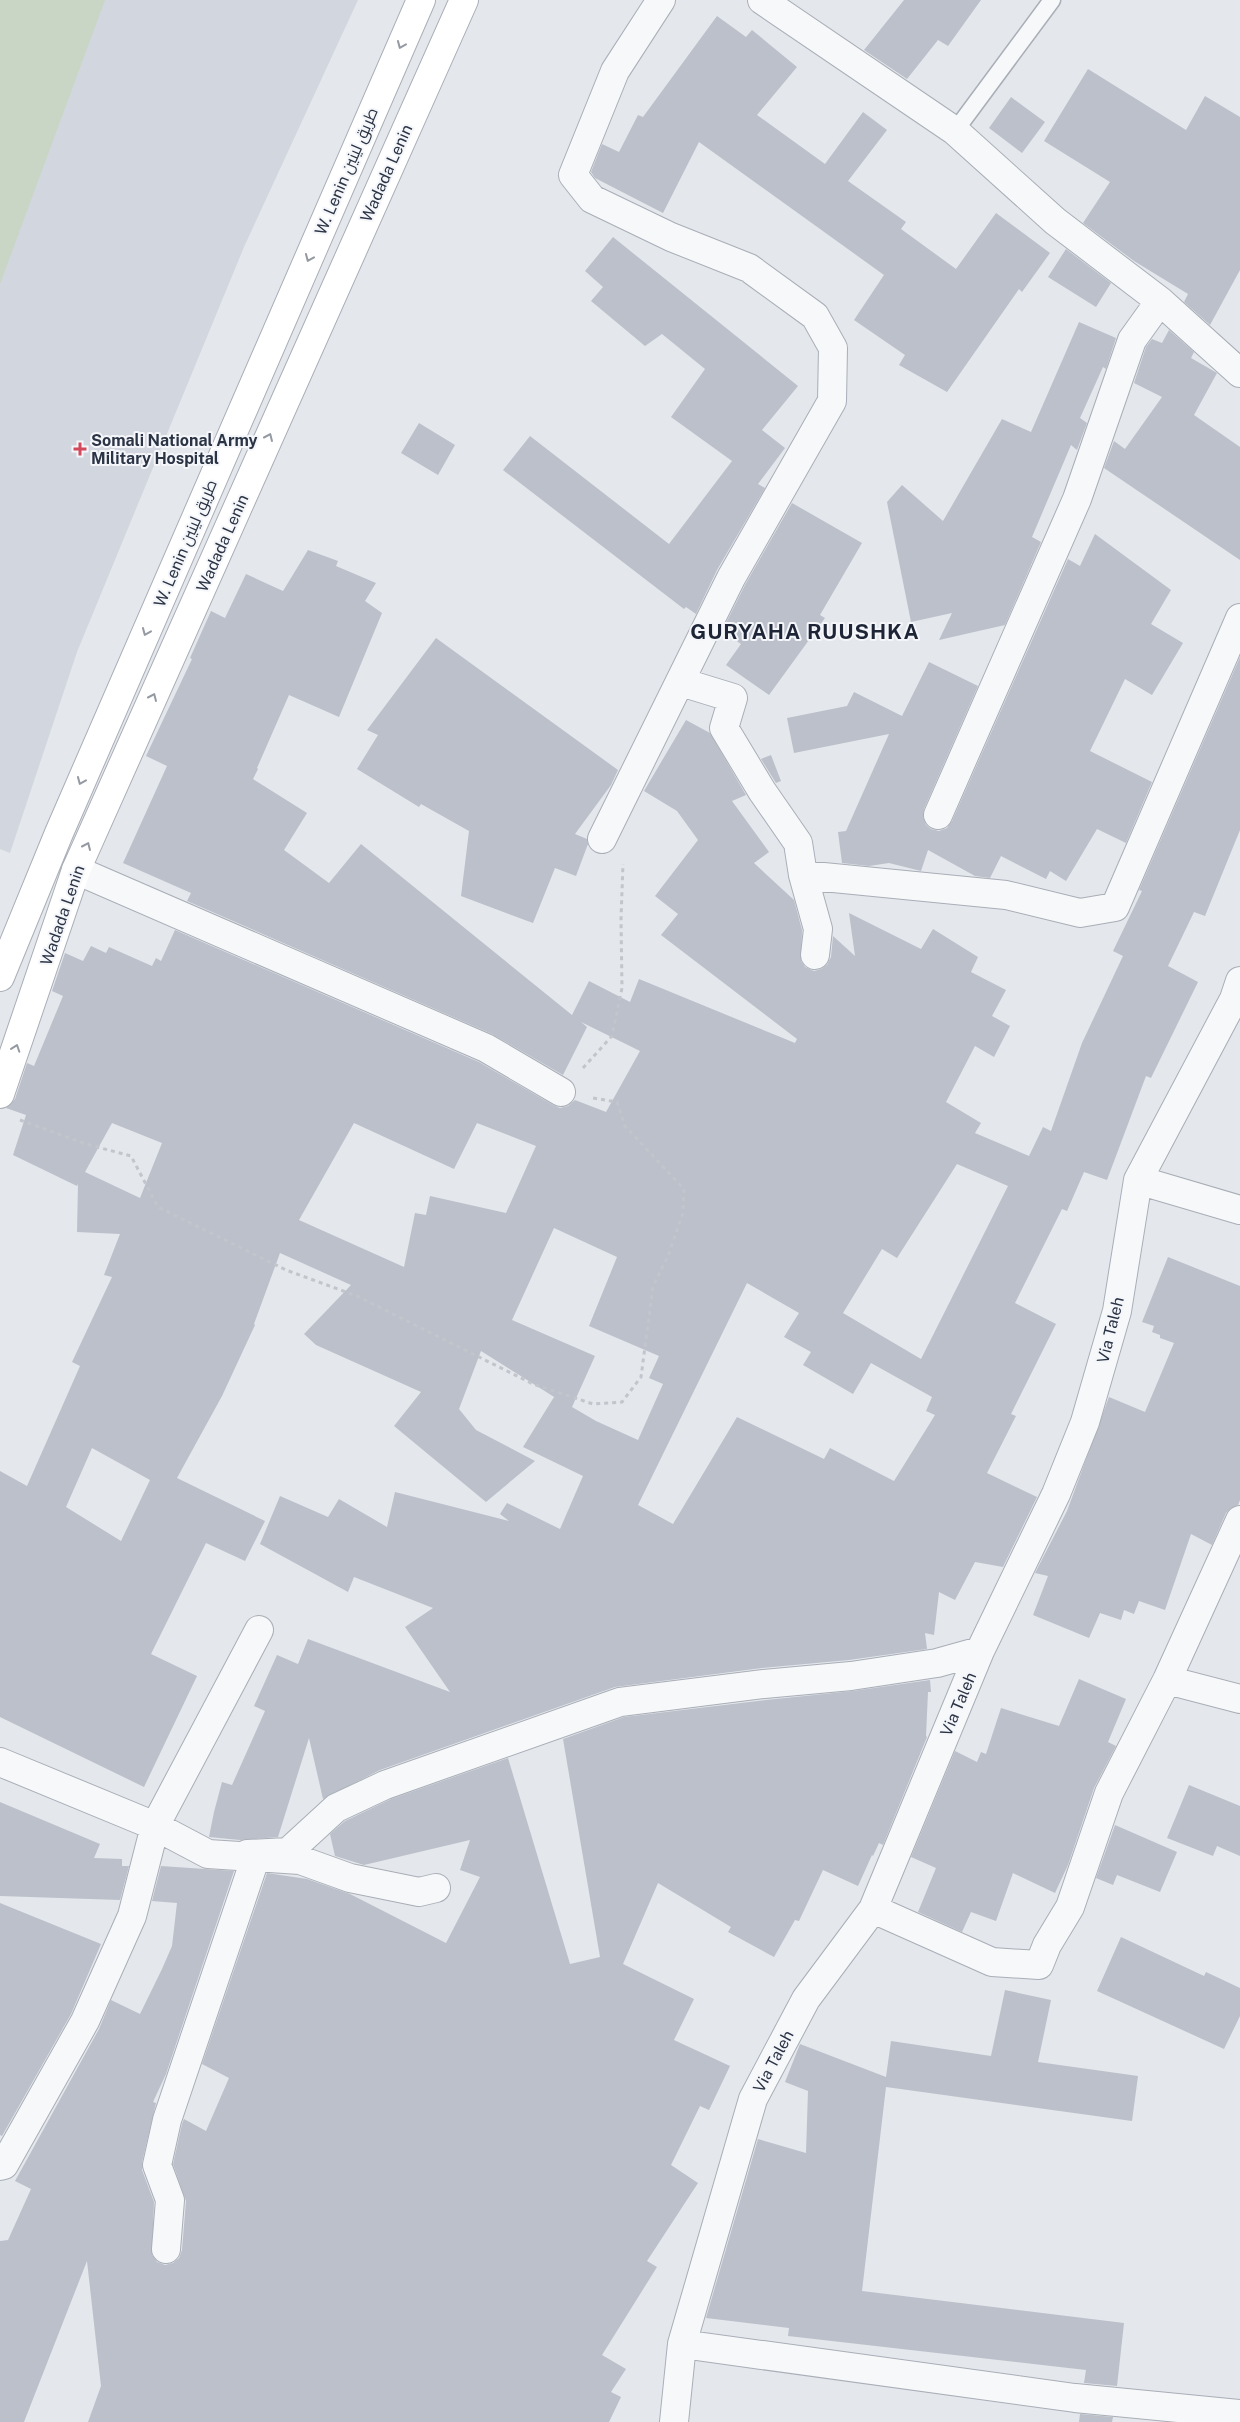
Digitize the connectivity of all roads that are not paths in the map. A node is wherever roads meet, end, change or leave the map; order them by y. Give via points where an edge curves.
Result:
1 (421, 0) edge
2 (464, 0) edge
3 (661, 0) edge
4 (762, 0) edge
5 (1052, 0) edge
6 (955, 131) junction
7 (1160, 300) junction
8 (1240, 373) edge
9 (1240, 618) edge
10 (681, 682) junction
11 (938, 815) dead end
12 (602, 839) road end
13 (76, 870) junction
14 (803, 876) junction
15 (815, 955) dead end
16 (0, 977) edge
17 (1240, 981) edge
18 (561, 1092) road end
19 (0, 1094) edge
20 (1138, 1180) junction
21 (1240, 1210) edge
22 (1240, 1520) edge
23 (259, 1630) dead end
24 (980, 1651) junction
25 (1167, 1680) junction
26 (1240, 1699) edge
27 (0, 1762) edge
28 (155, 1826) junction
29 (247, 1854) junction
30 (436, 1888) dead end
31 (873, 1909) junction
32 (0, 2166) edge
33 (166, 2249) dead end
34 (682, 2344) junction
35 (1073, 2410) edge
36 (1240, 2414) edge
37 (674, 2422) edge

1 -> 16 main road, W. Lenin طريق لينين via 59,832
13 -> 2 main road, Wadada Lenin
3 - 10 street via 615,71 573,175 592,199 671,237 750,268 815,316 833,348 832,401 731,578
4 - 6 street
5 - 6 lane
6 - 7 street via 1055,221
7 - 8 street
7 - 11 street via 1132,340 1077,499
9 - 14 street via 1115,908 1080,913 1006,895
10 - 12 street
10 - 14 street via 733,698 724,728 798,843
13 - 18 street via 486,1048
19 -> 13 main road, Wadada Lenin
14 - 15 street via 818,929
17 - 20 street, Via Taleh via 1234,999
20 - 21 street
20 - 24 street, Via Taleh via 1117,1311 1085,1422 1056,1494
22 - 25 street
23 - 28 street
24 - 29 street via 937,1663 852,1676 620,1702 385,1785 336,1808 288,1852
24 - 31 street, Via Taleh
25 - 26 street
25 - 31 street via 1109,1793 1070,1907 1039,1965 992,1962
27 - 28 street
28 - 29 street via 208,1854
28 - 32 street via 132,1916 85,2021 4,2165
29 - 30 street via 300,1860 350,1878 419,1892
29 - 33 street via 253,1865 167,2120 157,2164 170,2200
31 - 34 street, Via Taleh via 806,1999 753,2099
34 - 35 street
34 - 37 street, Via Taleh
35 - 36 street

